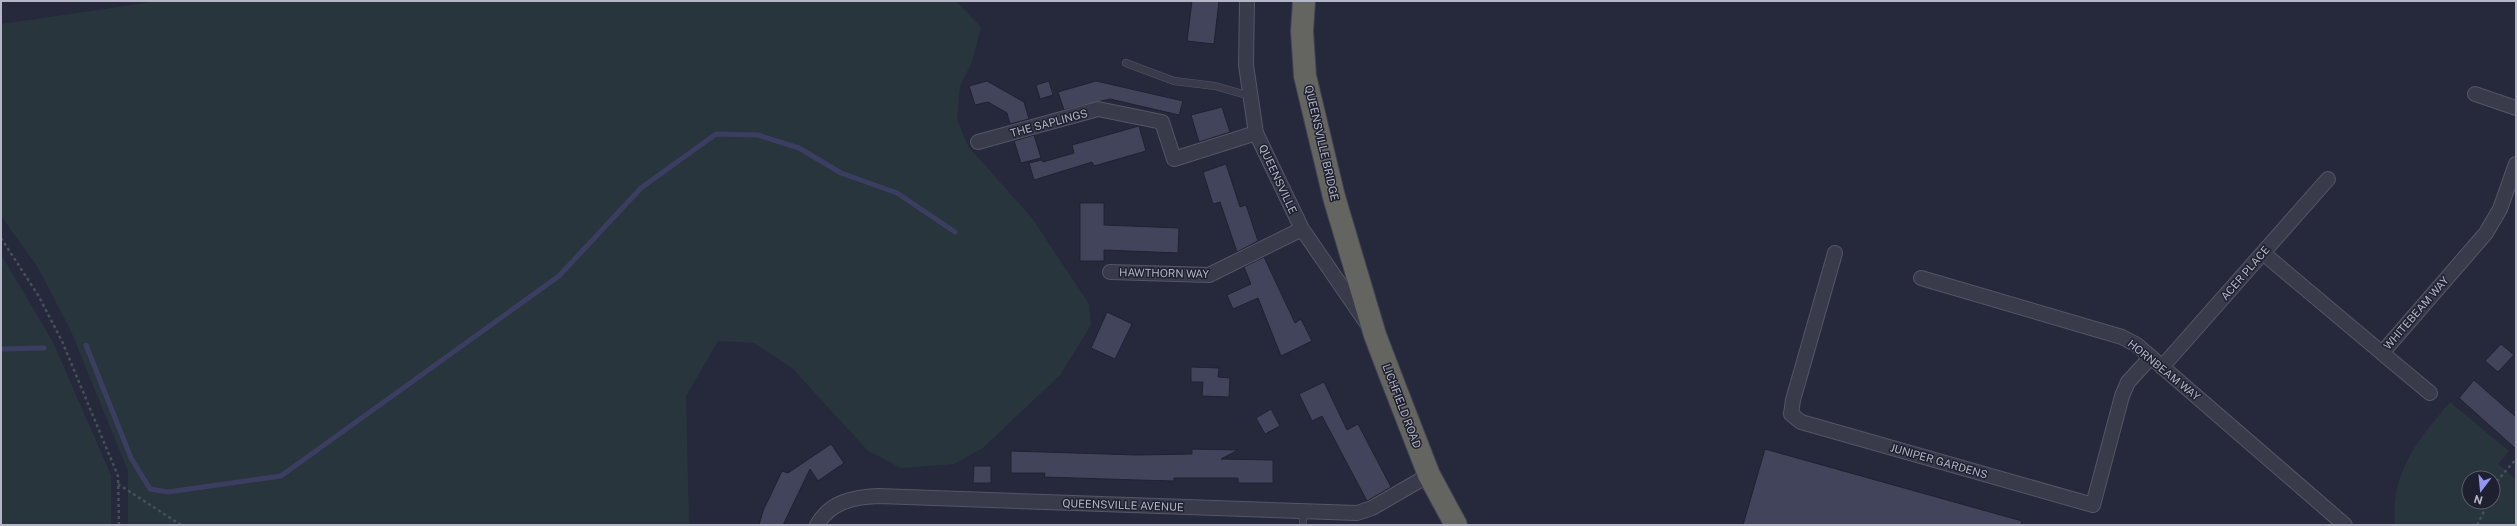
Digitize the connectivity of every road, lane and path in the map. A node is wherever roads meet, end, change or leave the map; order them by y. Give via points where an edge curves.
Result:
1 (1247, 1) edge
2 (1304, 1) edge
3 (1126, 63) dead end
4 (2475, 94) dead end
5 (1250, 96) junction
6 (2516, 108) edge
7 (1256, 133) junction
8 (978, 142) dead end
9 (2516, 164) edge
10 (2328, 179) dead end
11 (1302, 229) junction
12 (1, 238) edge
13 (1835, 253) dead end
14 (2263, 253) junction
15 (1110, 272) dead end
16 (1921, 278) dead end
17 (1361, 281) joint
18 (1375, 335) junction
19 (2382, 353) junction
20 (2151, 357) junction
21 (2162, 367) junction
22 (2430, 393) dead end
23 (2516, 459) edge
24 (1429, 475) junction
25 (2501, 476) edge
26 (118, 484) junction
27 (2485, 510) edge
28 (1303, 518) edge
29 (119, 525) edge
30 (180, 525) edge
31 (817, 525) edge
32 (1456, 525) edge
33 (2345, 525) edge
34 (2477, 525) edge

1 - 5 street, QUEENSVILLE via 1246,65
2 - 17 highway, QUEENSVILLE BRIDGE via 1302,31 1306,76 1334,197
3 - 5 lane via 1174,81 1215,86
4 - 6 street
5 - 7 street, QUEENSVILLE
7 - 8 street, THE SAPLINGS via 1174,159 1162,122 1098,109
7 - 11 street, QUEENSVILLE
9 - 19 street, WHITEBEAM WAY via 2500,209 2486,233
10 - 14 street, ACER PLACE
11 - 15 street, HAWTHORN WAY via 1209,275
11 - 18 street, QUEENSVILLE
12 - 26 path via 38,295 62,341 118,476
13 - 20 street, JUNIPER GARDENS via 1792,400 1791,414 1801,422 2093,505 2122,396 2128,382
14 - 19 street, WHITEBEAM WAY
14 - 21 street, ACER PLACE
16 - 20 street, HORNBEAM WAY via 2103,329 2122,337
17 - 18 highway, LICHFIELD ROAD
18 - 24 highway, LICHFIELD ROAD
19 - 22 street
20 - 21 street, HORNBEAM WAY
21 - 33 street, HORNBEAM WAY
23 - 25 path
24 - 28 street, QUEENSVILLE AVENUE via 1365,511
24 - 32 highway, LICHFIELD ROAD
26 - 29 path
26 - 30 path
27 - 34 path
28 - 31 street, QUEENSVILLE AVENUE via 878,496 845,500 830,509

